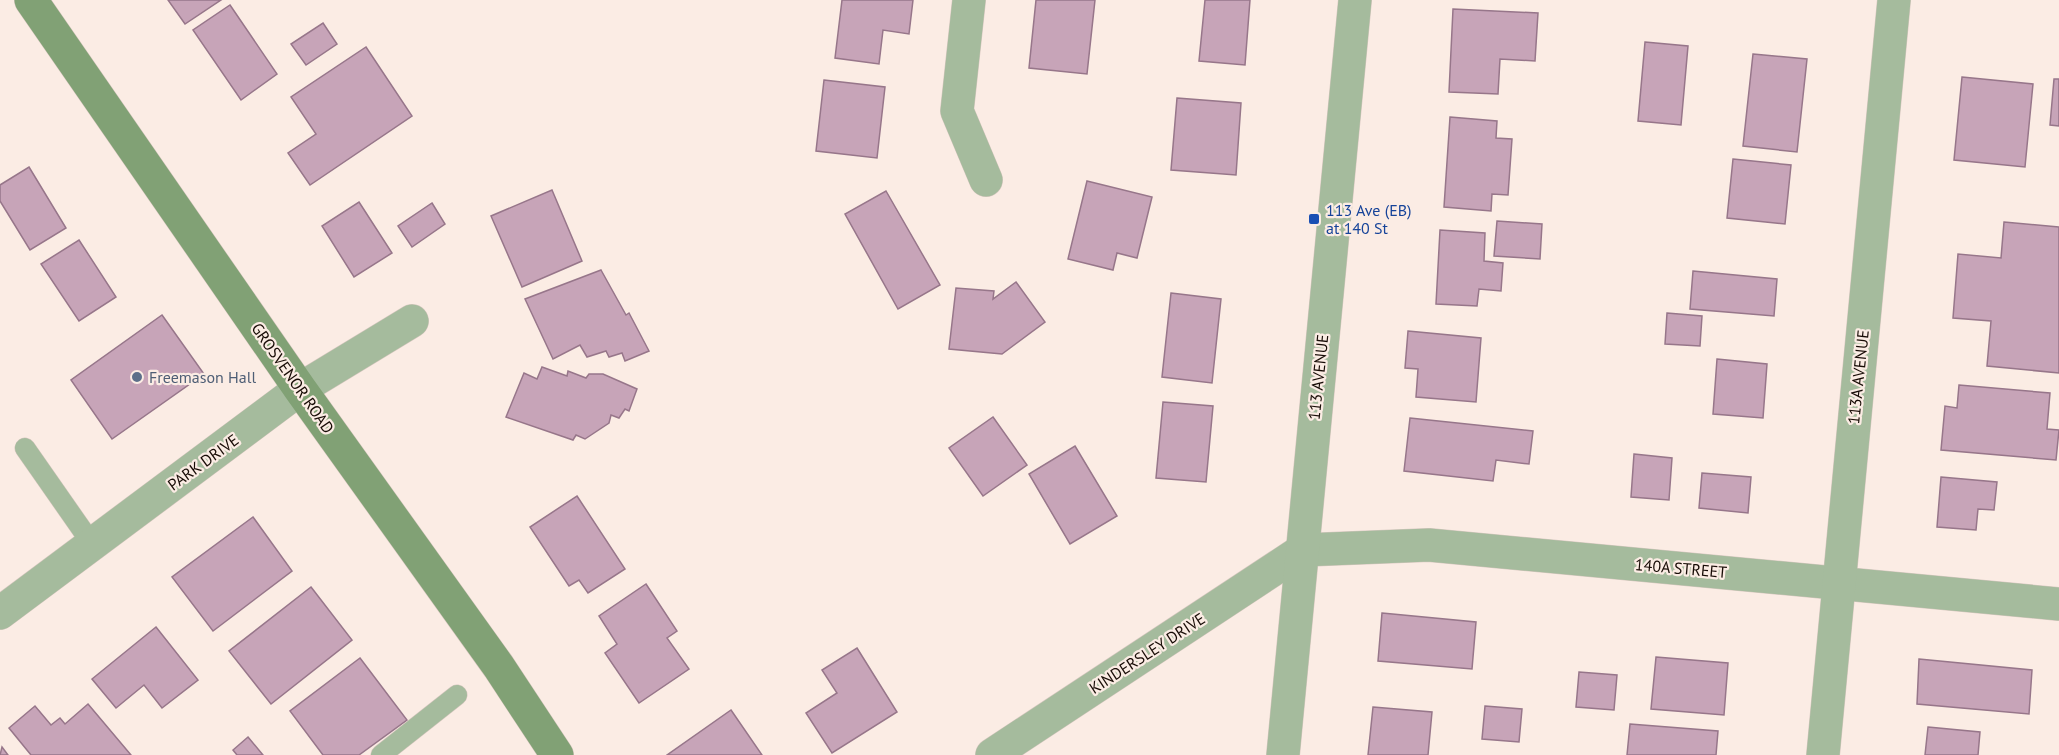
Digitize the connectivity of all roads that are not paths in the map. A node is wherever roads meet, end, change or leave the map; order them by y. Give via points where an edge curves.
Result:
1 (31, 0) edge
2 (969, 0) edge
3 (1355, 0) edge
4 (1894, 0) edge
5 (986, 180) dead end
6 (412, 321) dead end
7 (300, 389) junction
8 (25, 447) dead end
9 (92, 544) junction
10 (1303, 550) junction
11 (1839, 583) junction
12 (2059, 603) edge
13 (0, 613) edge
14 (458, 695) dead end
15 (381, 755) edge
16 (557, 755) edge
17 (992, 755) edge
18 (1283, 755) edge
19 (1823, 755) edge

1 - 7 street, GROSVENOR ROAD
2 - 5 street via 957,111
3 - 10 street, 113 AVENUE
4 - 11 street, 113A AVENUE
6 - 7 street, PARK DRIVE
7 - 9 street, PARK DRIVE
7 - 16 street, GROSVENOR ROAD
8 - 9 lane
9 - 13 street, PARK DRIVE
10 - 11 street, 140A STREET via 1429,545
10 - 17 street, KINDERSLEY DRIVE
10 - 18 street, 113 AVENUE
11 - 12 street, 140A STREET
11 - 19 street, 113A AVENUE
14 - 15 lane

